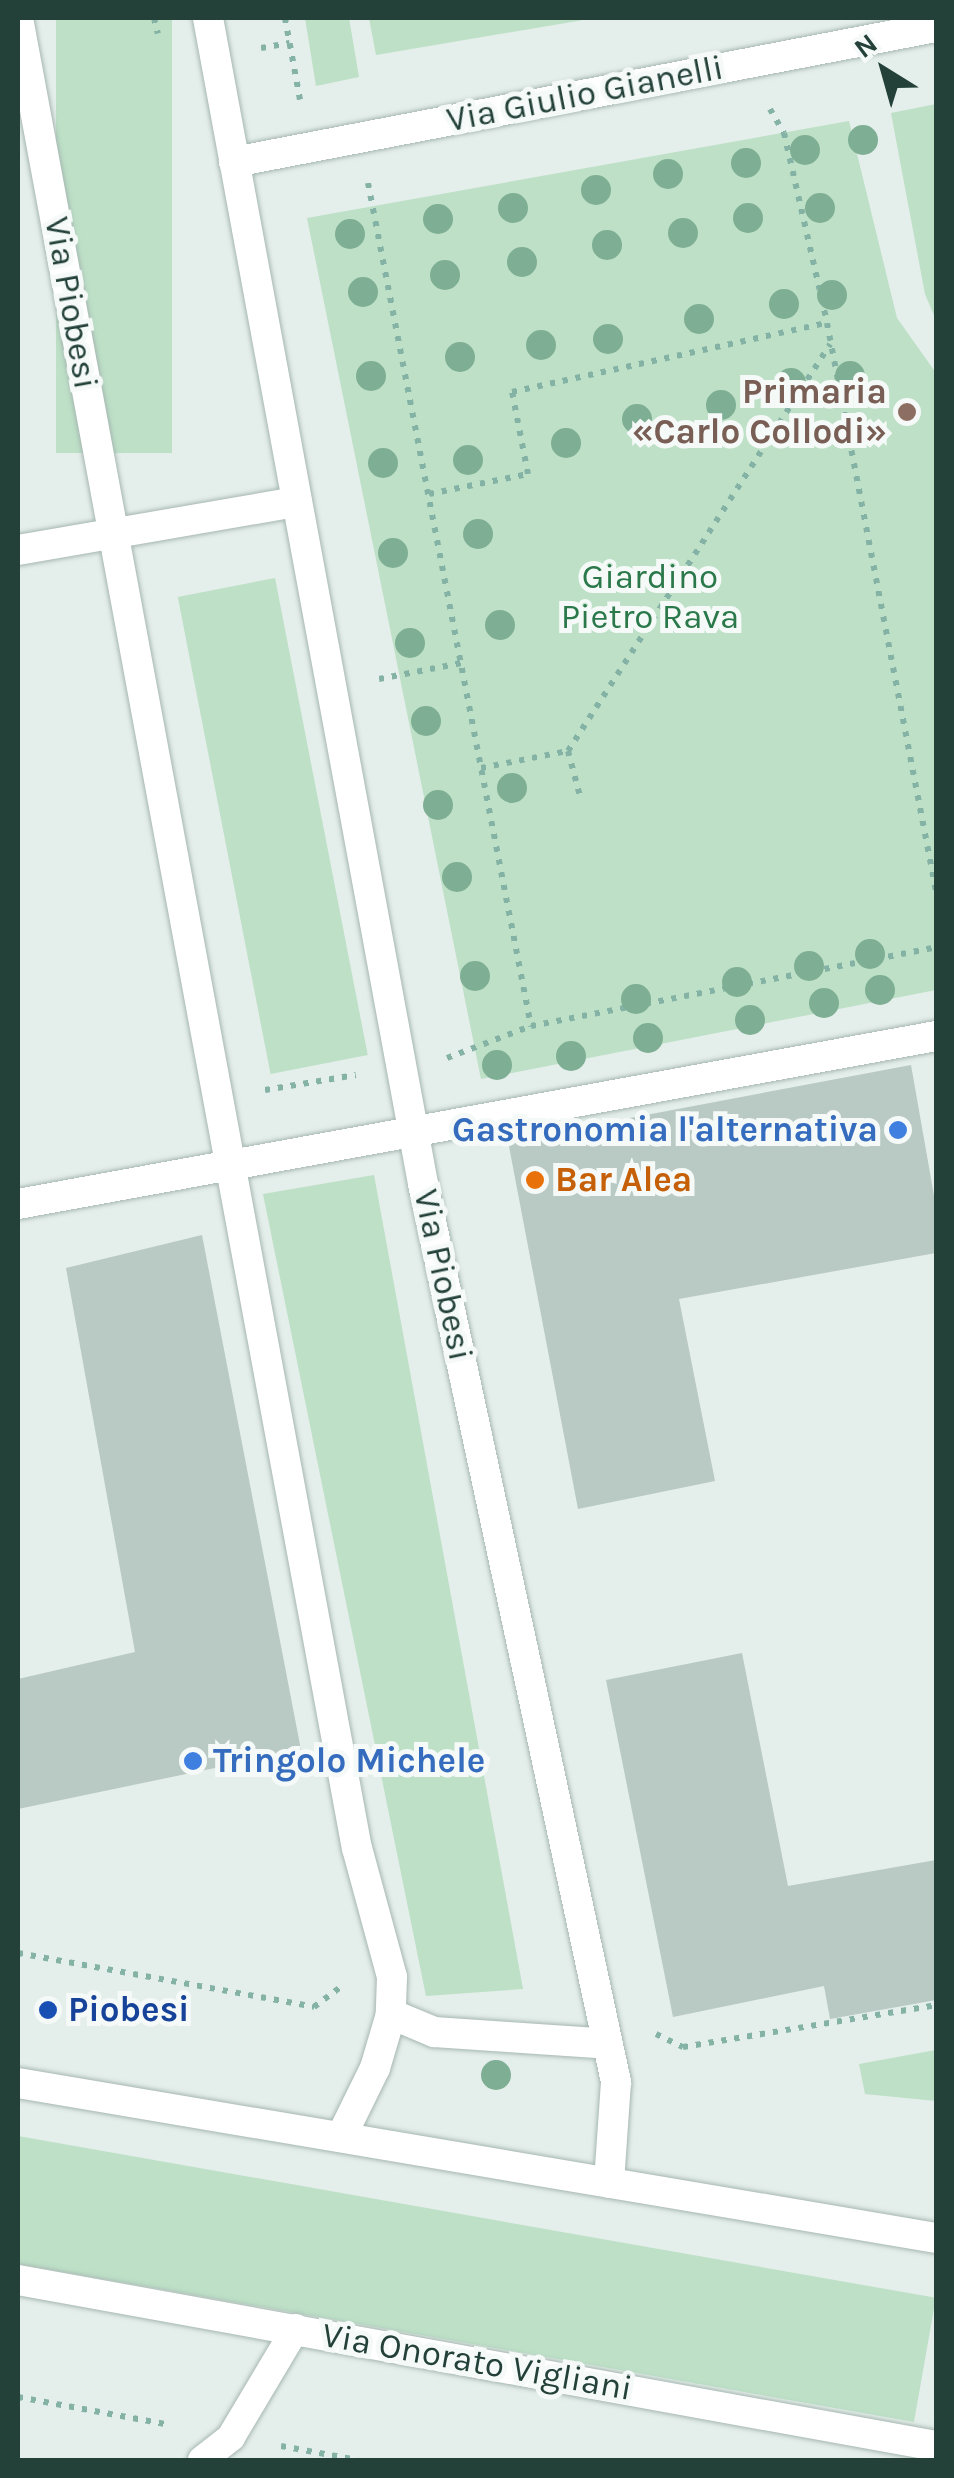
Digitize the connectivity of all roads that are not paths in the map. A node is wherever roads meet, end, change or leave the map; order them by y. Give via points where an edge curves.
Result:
1 (18, 18) edge
2 (208, 18) edge
3 (936, 27) edge
4 (234, 162) junction
5 (297, 502) junction
6 (113, 530) junction
7 (18, 550) edge
8 (936, 1036) edge
9 (414, 1134) junction
10 (233, 1168) junction
11 (18, 1204) edge
12 (391, 2014) junction
13 (608, 2044) junction
14 (18, 2083) edge
15 (342, 2135) junction
16 (609, 2183) junction
17 (936, 2238) edge
18 (18, 2280) edge
19 (296, 2328) junction
20 (936, 2446) edge
21 (202, 2460) edge

1 - 6 street, Via Piobesi
2 - 4 street, Via Piobesi
3 - 4 street, Via Giulio Gianelli
4 - 5 street, Via Piobesi
5 - 6 street
5 - 9 street, Via Piobesi
6 - 7 street
6 - 10 street, Via Piobesi
8 - 9 street
9 - 10 street
9 - 13 street, Via Piobesi
10 - 11 street
10 - 12 street, Via Piobesi via 358,1848 392,1977
12 - 13 street via 434,2032
12 - 15 street, Via Piobesi via 375,2068
13 - 16 street, Via Piobesi via 616,2082
14 - 15 street
15 - 16 street
16 - 17 street
18 - 19 street, Via Onorato Vigliani
19 - 20 street, Via Onorato Vigliani
19 - 21 lane via 231,2437

